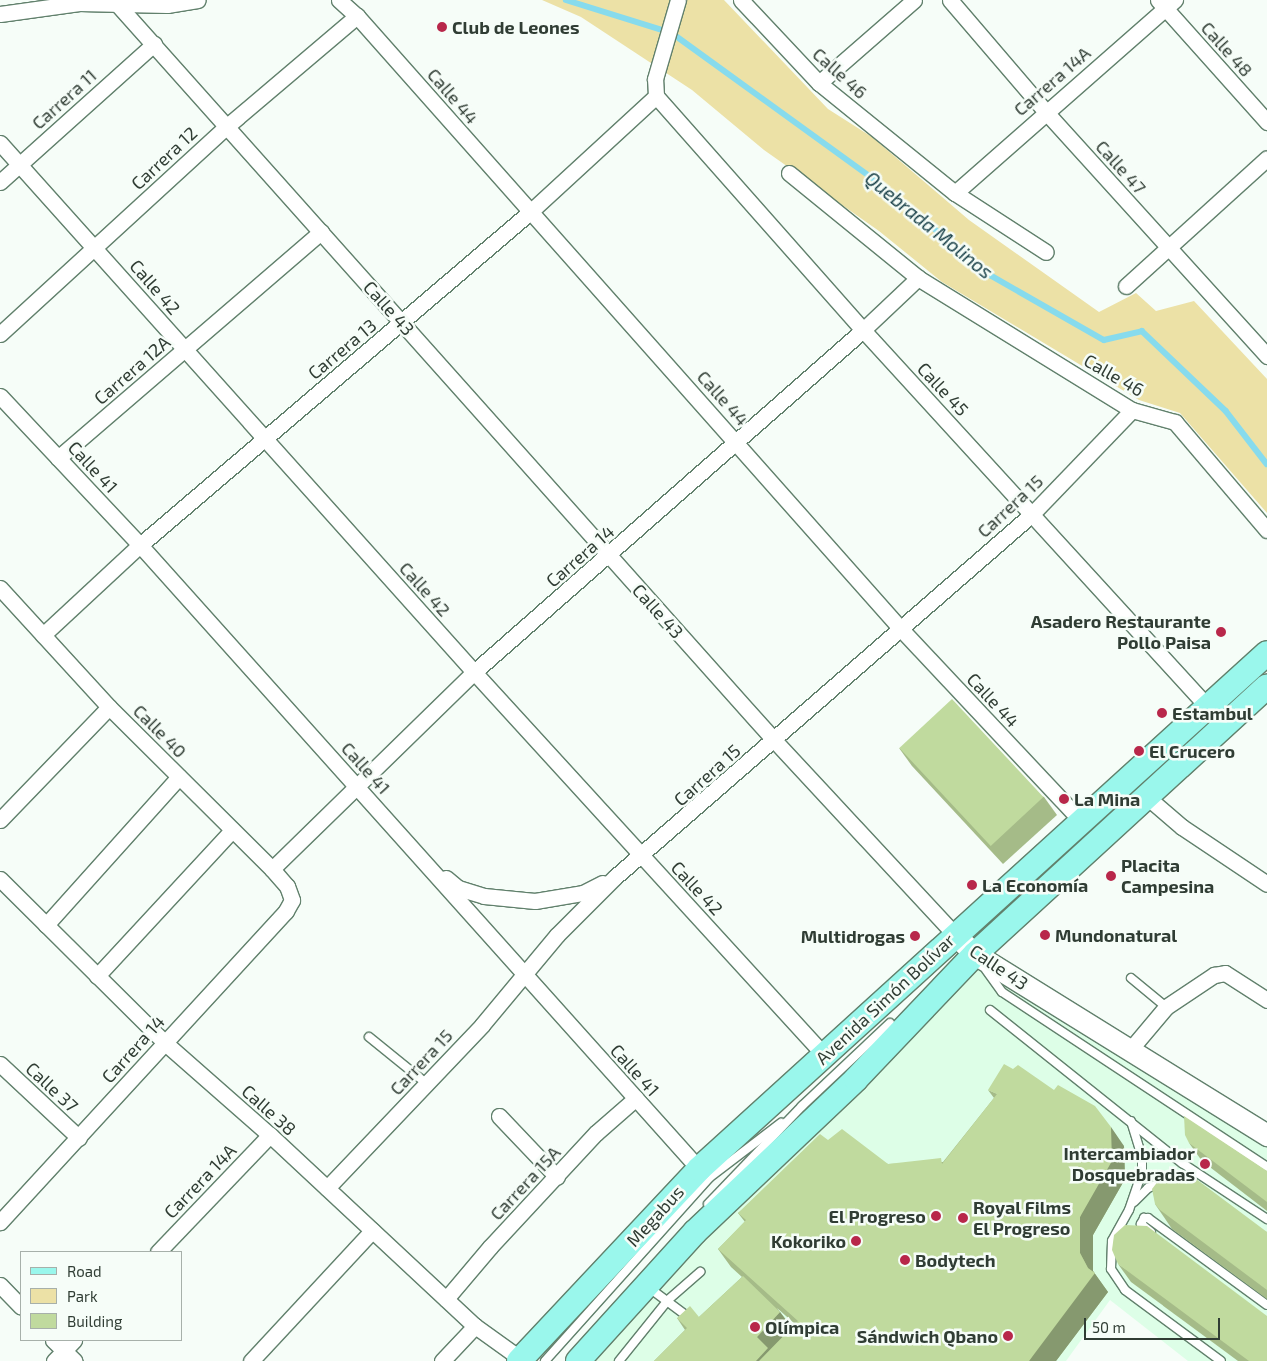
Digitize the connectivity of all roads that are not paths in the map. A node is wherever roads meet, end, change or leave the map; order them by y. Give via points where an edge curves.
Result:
1 (198, 0) edge
2 (339, 0) edge
3 (741, 0) edge
4 (914, 0) edge
5 (950, 0) edge
6 (1167, 3) edge
7 (118, 5) junction
8 (676, 6) edge
9 (1, 12) edge
10 (357, 16) junction
11 (154, 44) junction
12 (819, 83) junction
13 (656, 96) junction
14 (1045, 111) junction
15 (1267, 122) edge
16 (226, 127) junction
17 (0, 143) edge
18 (1267, 158) edge
19 (19, 165) junction
20 (789, 173) dead end
21 (0, 182) edge
22 (955, 193) junction
23 (530, 212) junction
24 (321, 232) junction
25 (95, 247) junction
26 (1168, 247) junction
27 (1046, 252) dead end
28 (918, 278) junction
29 (1126, 286) dead end
30 (403, 322) junction
31 (864, 330) junction
32 (0, 334) edge
33 (185, 349) junction
34 (1267, 356) edge
35 (0, 396) edge
36 (1132, 410) junction
37 (265, 439) junction
38 (737, 441) junction
39 (58, 458) junction
40 (1032, 514) junction
41 (1267, 530) edge
42 (140, 545) junction
43 (609, 556) junction
44 (0, 588) edge
45 (900, 628) junction
46 (42, 635) junction
47 (1267, 653) edge
48 (474, 672) junction
49 (1267, 686) edge
50 (1206, 705) junction
51 (109, 707) junction
52 (774, 740) junction
53 (179, 777) junction
54 (357, 786) junction
55 (1147, 797) junction
56 (0, 820) edge
57 (1081, 821) junction
58 (232, 830) junction
59 (642, 857) junction
60 (425, 862) junction
61 (272, 869) junction
62 (615, 877) junction
63 (0, 880) edge
64 (1267, 884) edge
65 (292, 900) joint
66 (46, 925) junction
67 (954, 934) junction
68 (975, 954) junction
69 (522, 975) junction
70 (97, 976) junction
71 (1131, 978) dead end
72 (1267, 1000) edge
73 (1166, 1007) junction
74 (990, 1010) dead end
75 (890, 1023) dead end
76 (369, 1038) dead end
77 (164, 1042) junction
78 (1130, 1051) junction
79 (825, 1056) junction
80 (0, 1064) edge
81 (427, 1084) junction
82 (636, 1098) junction
83 (802, 1106) junction
84 (499, 1116) dead end
85 (1131, 1121) junction
86 (270, 1135) junction
87 (1267, 1135) edge
88 (79, 1138) junction
89 (1267, 1167) edge
90 (699, 1169) junction
91 (557, 1177) junction
92 (1210, 1179) junction
93 (1169, 1181) edge
94 (1192, 1181) edge
95 (327, 1188) junction
96 (1128, 1210) junction
97 (702, 1211) dead end
98 (696, 1218) dead end
99 (1267, 1219) edge
100 (0, 1222) edge
101 (372, 1231) junction
102 (1160, 1239) edge
103 (159, 1251) edge
104 (700, 1272) dead end
105 (0, 1285) edge
106 (646, 1285) junction
107 (446, 1299) junction
108 (668, 1300) junction
109 (1267, 1305) edge
110 (20, 1306) edge
111 (692, 1320) edge
112 (475, 1326) junction
113 (53, 1341) edge
114 (73, 1341) edge
115 (59, 1356) edge
116 (520, 1360) edge
117 (75, 1361) edge
118 (252, 1361) edge
119 (442, 1361) edge
120 (545, 1361) edge
121 (566, 1361) edge
122 (578, 1361) edge
123 (619, 1361) edge
124 (1221, 1361) edge

1 - 7 street via 166,5
2 - 10 street, Calle 44
3 - 12 street, Calle 46
4 - 12 street
5 - 14 street, Calle 47
6 - 14 street, Carrera 14A
6 - 15 street, Calle 48
7 - 9 street via 79,3
7 - 11 street, Calle 43
8 - 13 street via 655,79
10 - 16 street, Carrera 12
10 - 23 street, Calle 44
11 - 16 street, Calle 43
11 - 19 street, Carrera 11
12 - 22 street, Calle 46
13 - 23 street, Carrera 13
13 - 31 street, Calle 45
14 - 22 street, Carrera 14A
14 - 26 street, Calle 47
16 - 24 street, Calle 43
16 - 25 street, Carrera 12
17 - 19 street, Calle 42
18 - 26 street
19 - 21 street, Carrera 11
19 - 25 street, Calle 42
20 - 28 street, Calle 46
22 - 27 street, Calle 46
23 - 30 street, Carrera 13
23 - 38 street, Calle 44
24 - 30 street, Calle 43
24 - 33 street, Carrera 12A
25 - 32 street, Carrera 12
25 - 33 street, Calle 42
26 - 29 street
26 - 34 street, Calle 47
28 - 31 street, Carrera 14
28 - 36 street, Calle 46
30 - 37 street, Carrera 13
30 - 43 street, Calle 43
31 - 38 street, Carrera 14
31 - 40 street, Calle 45
33 - 37 street, Calle 42
33 - 39 street, Carrera 12A
35 - 39 street, Calle 41
36 - 40 street, Carrera 15
36 - 41 street, Calle 46 via 1175,422
37 - 42 street, Carrera 13
37 - 48 street, Calle 42
38 - 43 street, Carrera 14
38 - 45 street, Calle 44
39 - 42 street, Calle 41
40 - 45 street, Carrera 15
40 - 50 street, Calle 45
42 - 46 street, Carrera 13
42 - 54 street, Calle 41
43 - 48 street, Carrera 14
43 - 52 street, Calle 43
44 - 46 street, Calle 40
45 - 52 street, Carrera 15
45 - 57 street, Calle 44
46 - 51 street, Calle 40
47 - 50 main road, Avenida Simón Bolívar
48 - 54 street, Carrera 14
48 - 59 street, Calle 42
49 - 55 main road, Avenida Simón Bolívar
50 - 57 main road, Avenida Simón Bolívar
51 - 53 street, Calle 40
51 - 56 street
52 - 59 street, Carrera 15
52 - 67 street, Calle 43
53 - 58 street, Calle 40
53 - 66 street
54 - 60 street, Calle 41
54 - 61 street, Carrera 14
55 - 64 street via 1182,827
55 - 68 main road, Avenida Simón Bolívar
57 - 67 main road, Avenida Simón Bolívar
57 - 68 main road
58 - 61 street, Calle 40
58 - 70 street
59 - 62 street, Carrera 15
59 - 79 street, Calle 42
60 - 62 street via 458,888 519,900 567,897
60 - 69 street, Calle 41
61 - 65 street, Calle 40 via 288,886
62 - 69 street, Carrera 15
63 - 66 street, Calle 38
65 - 77 street, Carrera 14 via 286,911
66 - 70 street, Calle 38
67 - 68 street, Calle 43
67 - 79 main road, Avenida Simón Bolívar
68 - 78 street, Calle 43
68 - 89 lane via 1002,992
68 - 106 main road, Avenida Simón Bolívar via 856,1079 695,1232
69 - 81 street, Carrera 15
69 - 82 street, Calle 41
70 - 77 street, Calle 38
71 - 73 lane
72 - 73 street via 1226,973 1214,975
73 - 78 street
74 - 85 lane
75 - 83 lane, Megabus
76 - 81 lane
77 - 86 street, Calle 38
77 - 88 street, Carrera 14
78 - 87 street, Calle 43
79 - 90 main road, Avenida Simón Bolívar
80 - 88 street, Calle 37
81 - 95 street, Carrera 15
82 - 90 street, Calle 41
82 - 91 street, Carrera 15A via 596,1134
83 - 97 lane, Megabus
83 - 120 lane, Megabus via 709,1178
84 - 91 street
85 - 92 lane via 1182,1163
85 - 96 lane via 1142,1156 1142,1172
86 - 95 street, Calle 38
86 - 103 street, Carrera 14A
88 - 100 street, Carrera 14
90 - 116 main road, Avenida Simón Bolívar
91 - 107 street, Carrera 15A
92 - 94 lane
92 - 99 lane
93 - 96 lane via 1148,1188
95 - 101 street, Calle 38
96 - 124 lane via 1112,1241 1109,1260 1115,1278 1125,1290
98 - 121 lane, Megabus
101 - 107 street, Calle 38
101 - 118 street
102 - 109 lane via 1142,1226 1142,1220 1148,1218
104 - 108 lane
105 - 110 street
106 - 108 lane
106 - 122 main road, Avenida Simón Bolívar
107 - 112 street, Calle 38
108 - 111 lane
108 - 123 lane
112 - 116 street, Calle 38
112 - 119 street
113 - 115 street
114 - 115 street
115 - 117 street

